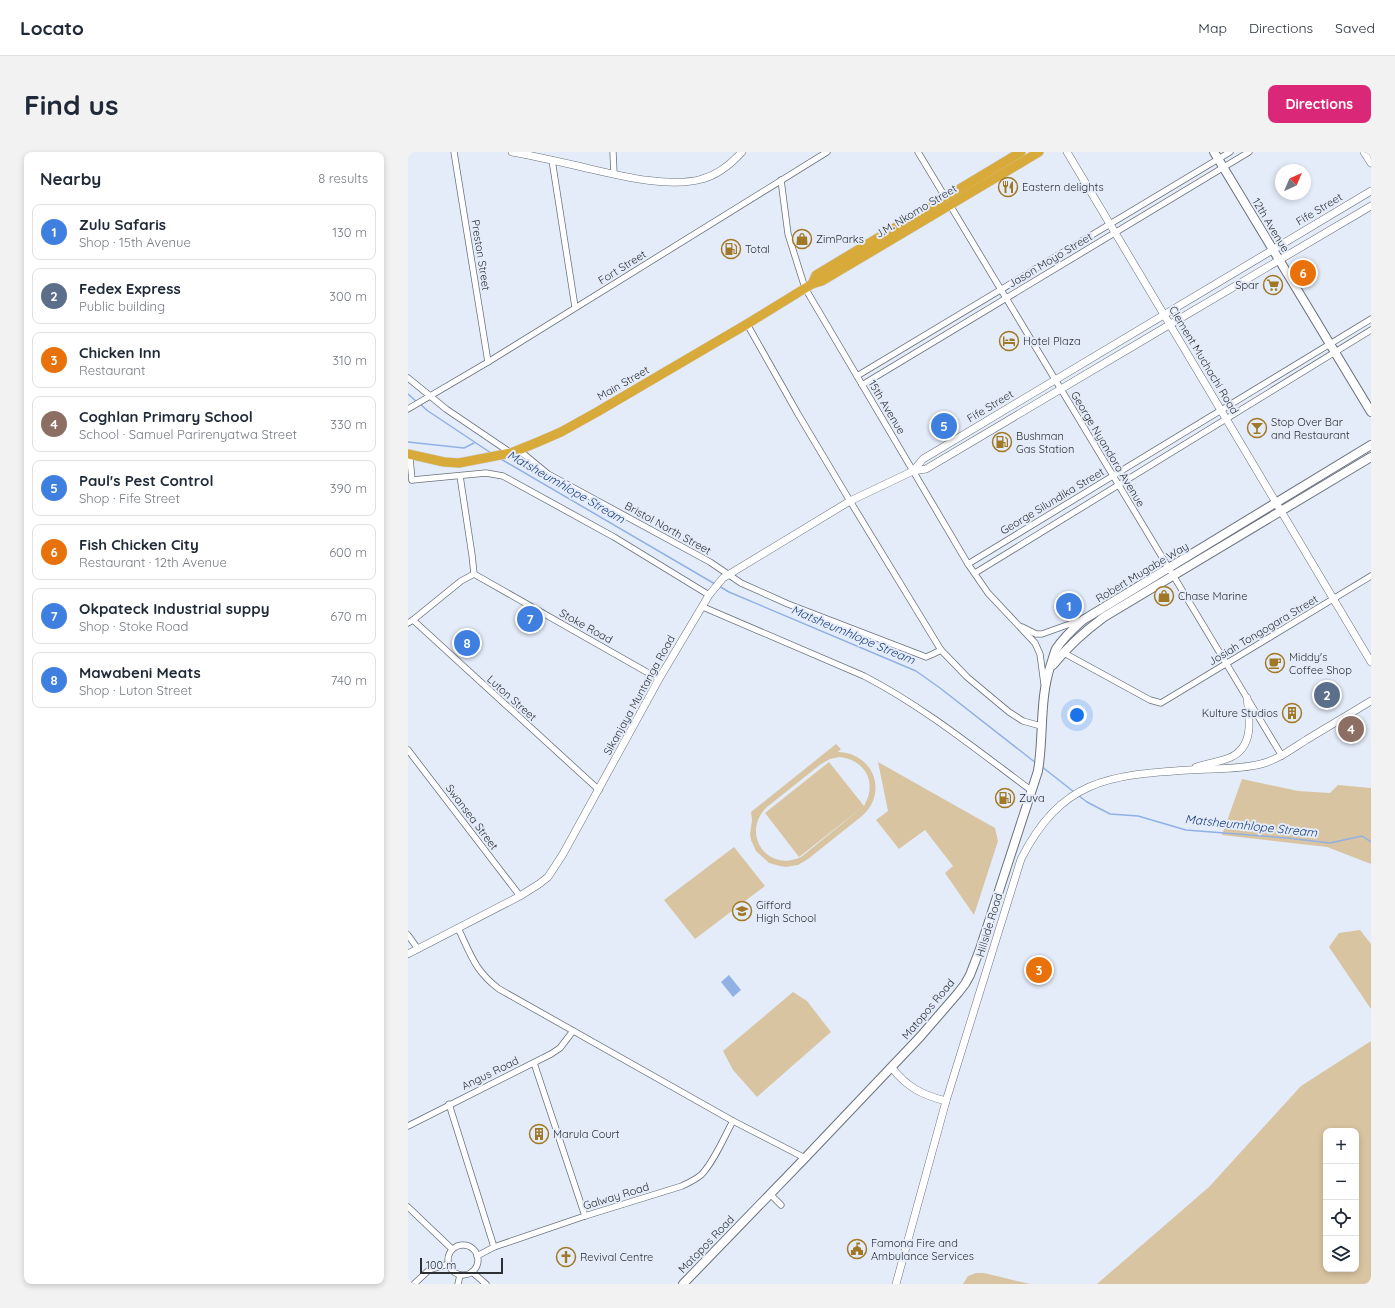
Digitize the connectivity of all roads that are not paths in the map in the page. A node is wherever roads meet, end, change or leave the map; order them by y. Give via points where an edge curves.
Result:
1 (454, 152) edge
2 (512, 152) edge
3 (613, 152) edge
4 (742, 152) edge
5 (828, 152) edge
6 (918, 152) edge
7 (1021, 152) edge
8 (1039, 152) edge
9 (1067, 152) edge
10 (1230, 152) edge
11 (1249, 152) edge
12 (1364, 152) edge
13 (1216, 156) edge
14 (552, 160) junction
15 (1371, 163) edge
16 (1223, 167) junction
17 (614, 174) junction
18 (781, 180) junction
19 (1371, 191) edge
20 (947, 201) junction
21 (1371, 206) edge
22 (1110, 224) junction
23 (1115, 232) junction
24 (1273, 250) junction
25 (1280, 261) junction
26 (808, 286) junction
27 (1001, 290) junction
28 (1006, 298) junction
29 (575, 307) junction
30 (1164, 315) junction
31 (1371, 319) edge
32 (747, 324) junction
33 (1170, 324) junction
34 (1371, 330) edge
35 (1330, 344) junction
36 (1335, 352) junction
37 (488, 362) junction
38 (857, 376) junction
39 (408, 378) edge
40 (1055, 380) junction
41 (862, 385) junction
42 (1061, 390) junction
43 (428, 397) junction
44 (410, 408) edge
45 (1221, 410) junction
46 (1371, 412) edge
47 (1226, 419) junction
48 (1371, 445) edge
49 (510, 453) junction
50 (409, 457) edge
51 (1371, 457) edge
52 (913, 471) junction
53 (460, 476) junction
54 (1113, 476) junction
55 (410, 482) edge
56 (1118, 485) junction
57 (850, 501) junction
58 (1277, 503) junction
59 (1282, 511) junction
60 (968, 564) junction
61 (1168, 568) junction
62 (975, 573) junction
63 (474, 574) junction
64 (725, 576) junction
65 (1173, 576) junction
66 (1371, 576) edge
67 (711, 592) junction
68 (1334, 598) junction
69 (703, 607) junction
70 (1083, 620) junction
71 (410, 622) edge
72 (1018, 625) junction
73 (941, 650) junction
74 (1064, 652) junction
75 (1371, 662) edge
76 (1226, 664) junction
77 (1049, 670) junction
78 (659, 679) junction
79 (1045, 688) junction
80 (1247, 698) junction
81 (1371, 701) edge
82 (1041, 726) junction
83 (408, 750) edge
84 (1282, 756) junction
85 (1188, 770) junction
86 (599, 790) junction
87 (1032, 791) junction
88 (520, 896) junction
89 (458, 928) junction
90 (408, 935) edge
91 (418, 949) junction
92 (408, 954) edge
93 (573, 1031) junction
94 (534, 1063) junction
95 (892, 1068) junction
96 (946, 1101) junction
97 (449, 1104) junction
98 (733, 1121) junction
99 (408, 1126) edge
100 (805, 1158) junction
101 (770, 1194) junction
102 (781, 1205) dead end
103 (408, 1207) edge
104 (585, 1216) junction
105 (494, 1247) junction
106 (452, 1249) junction
107 (477, 1256) junction
108 (448, 1264) junction
109 (472, 1272) junction
110 (460, 1275) junction
111 (414, 1284) edge
112 (458, 1284) edge
113 (486, 1284) edge
114 (683, 1284) edge
115 (896, 1284) edge

1 - 37 street, Preston Street
2 - 14 street
3 - 17 street
4 - 17 street via 729,165 694,181 660,181
5 - 18 street, Fort Street
6 - 20 street, George Nyandoro Avenue
7 - 20 highway, J.M. Nkomo Street
8 - 20 highway, J.M. Nkomo Street
9 - 22 street, Clement Muchachi Road
10 - 13 street, Jason Moyo Street
11 - 16 street, Jason Moyo Street
12 - 15 street
13 - 16 main road, 12th Avenue
13 - 22 street, Jason Moyo Street
14 - 17 street
14 - 29 street
16 - 23 street, Jason Moyo Street
16 - 24 main road, 12th Avenue
18 - 26 street, 15th Avenue via 788,234
18 - 29 street, Fort Street
19 - 24 street, Fife Street
20 - 26 highway, J.M. Nkomo Street via 822,282
20 - 27 street, George Nyandoro Avenue
21 - 25 street, Fife Street
22 - 23 street, Clement Muchachi Road
22 - 27 street, Jason Moyo Street
23 - 28 street, Jason Moyo Street
23 - 30 street, Clement Muchachi Road
24 - 25 main road, 12th Avenue
24 - 30 street, Fife Street
25 - 33 street, Fife Street
25 - 35 main road, 12th Avenue
26 - 32 highway, Main Street
26 - 38 street, 15th Avenue
27 - 28 street, George Nyandoro Avenue
27 - 38 street, Jason Moyo Street
28 - 40 street, George Nyandoro Avenue
28 - 41 street, Jason Moyo Street
29 - 37 street, Fort Street
30 - 33 street, Clement Muchachi Road
30 - 40 street, Fife Street
31 - 35 street, George Silundika Street
32 - 49 highway, Main Street via 561,432
32 - 57 street
33 - 42 street, Fife Street
33 - 45 street, Clement Muchachi Road
34 - 36 street, George Silundika Street
35 - 36 main road, 12th Avenue
35 - 45 street, George Silundika Street
36 - 46 main road, 12th Avenue
36 - 47 street, George Silundika Street
37 - 43 street, Fort Street
38 - 41 street, 15th Avenue
39 - 43 street, Bristol North Street
40 - 42 street, George Nyandoro Avenue
40 - 52 street, Fife Street via 923,459
41 - 52 street, 15th Avenue
42 - 52 street, Fife Street via 926,469
42 - 54 street, George Nyandoro Avenue
43 - 44 street, Fort Street
43 - 49 street, Bristol North Street
45 - 47 street, Clement Muchachi Road
45 - 54 street, George Silundika Street
47 - 56 street, George Silundika Street
47 - 58 street, Clement Muchachi Road
48 - 58 main road, Robert Mugabe Way
49 - 50 highway, Main Street via 459,463
49 - 64 street, Bristol North Street via 524,455 548,474 710,562
50 - 55 street
51 - 59 main road, Robert Mugabe Way
52 - 57 street, Sikanjaya Muntanga Road
52 - 60 street, 15th Avenue
53 - 55 street
53 - 63 street
53 - 67 street via 486,473 509,478
54 - 56 street, George Nyandoro Avenue
54 - 60 street, George Silundika Street
56 - 61 street, George Nyandoro Avenue
56 - 62 street, George Silundika Street
57 - 64 street, Sikanjaya Muntanga Road
57 - 73 street
58 - 59 street, Clement Muchachi Road
58 - 61 main road, Robert Mugabe Way
59 - 65 main road, Robert Mugabe Way
59 - 68 street, Clement Muchachi Road
60 - 62 street, 15th Avenue
61 - 65 street, George Nyandoro Avenue
61 - 70 main road, Robert Mugabe Way
62 - 72 street, 15th Avenue via 988,593
63 - 71 street via 461,581
63 - 78 street, Stoke Road
64 - 67 street, Sikanjaya Muntanga Road
64 - 73 street, Bristol North Street via 788,604 926,657
65 - 74 main road, Robert Mugabe Way via 1104,617
65 - 76 street, George Nyandoro Avenue
66 - 68 street, Josiah Tongogara Street
67 - 69 street, Sikanjaya Muntanga Road
68 - 75 street, Clement Muchachi Road
68 - 76 street, Josiah Tongogara Street
69 - 78 street, Sikanjaya Muntanga Road
69 - 87 street via 882,685 945,727
70 - 72 street, 15th Avenue via 1042,634 1036,634
70 - 77 main road, Robert Mugabe Way via 1056,649
71 - 86 street, Luton Street
72 - 79 street, 15th Avenue via 1038,648
73 - 82 street via 967,677 1008,712 1023,721
74 - 76 street, Josiah Tongogara Street via 1150,700 1161,703
74 - 77 main road, Robert Mugabe Way
76 - 80 street, George Nyandoro Avenue
77 - 79 main road, Matopos Road
78 - 86 street, Sikanjaya Muntanga Road
79 - 82 main road, Matopos Road
80 - 84 street, George Nyandoro Avenue
80 - 85 street via 1251,722 1242,748 1228,758
81 - 84 street, Hillside Road
82 - 87 main road, Matopos Road via 1040,758
83 - 88 street, Swansea Street
84 - 85 street, Hillside Road via 1243,768
85 - 96 street, Hillside Road via 1112,778 1081,790 1064,801 1042,823 1021,859
86 - 88 street, Sikanjaya Muntanga Road via 548,877
87 - 95 main road, Matopos Road via 970,975 943,1011
88 - 89 street, Sikanjaya Muntanga Road
89 - 91 street, Sikanjaya Muntanga Road
89 - 93 street via 485,978 503,992
90 - 91 street
91 - 92 street, Sikanjaya Muntanga Road
93 - 94 street, Angus Road via 560,1048
93 - 98 street
94 - 97 street, Angus Road
94 - 104 street
95 - 96 street via 914,1090
95 - 100 main road, Matopos Road
96 - 115 street, Hillside Road
97 - 99 street, Angus Road
97 - 105 street
98 - 100 street
98 - 104 street, Galway Road via 706,1169 691,1182
100 - 101 main road, Matopos Road
101 - 102 street
101 - 114 main road, Matopos Road
103 - 106 street
104 - 105 street, Galway Road
105 - 107 street, Galway Road
106 - 107 street via 464,1245 473,1249
106 - 108 street via 448,1256
107 - 109 street via 477,1265
108 - 110 street via 452,1271
108 - 111 street via 429,1270
109 - 110 street
109 - 113 street
110 - 112 street

